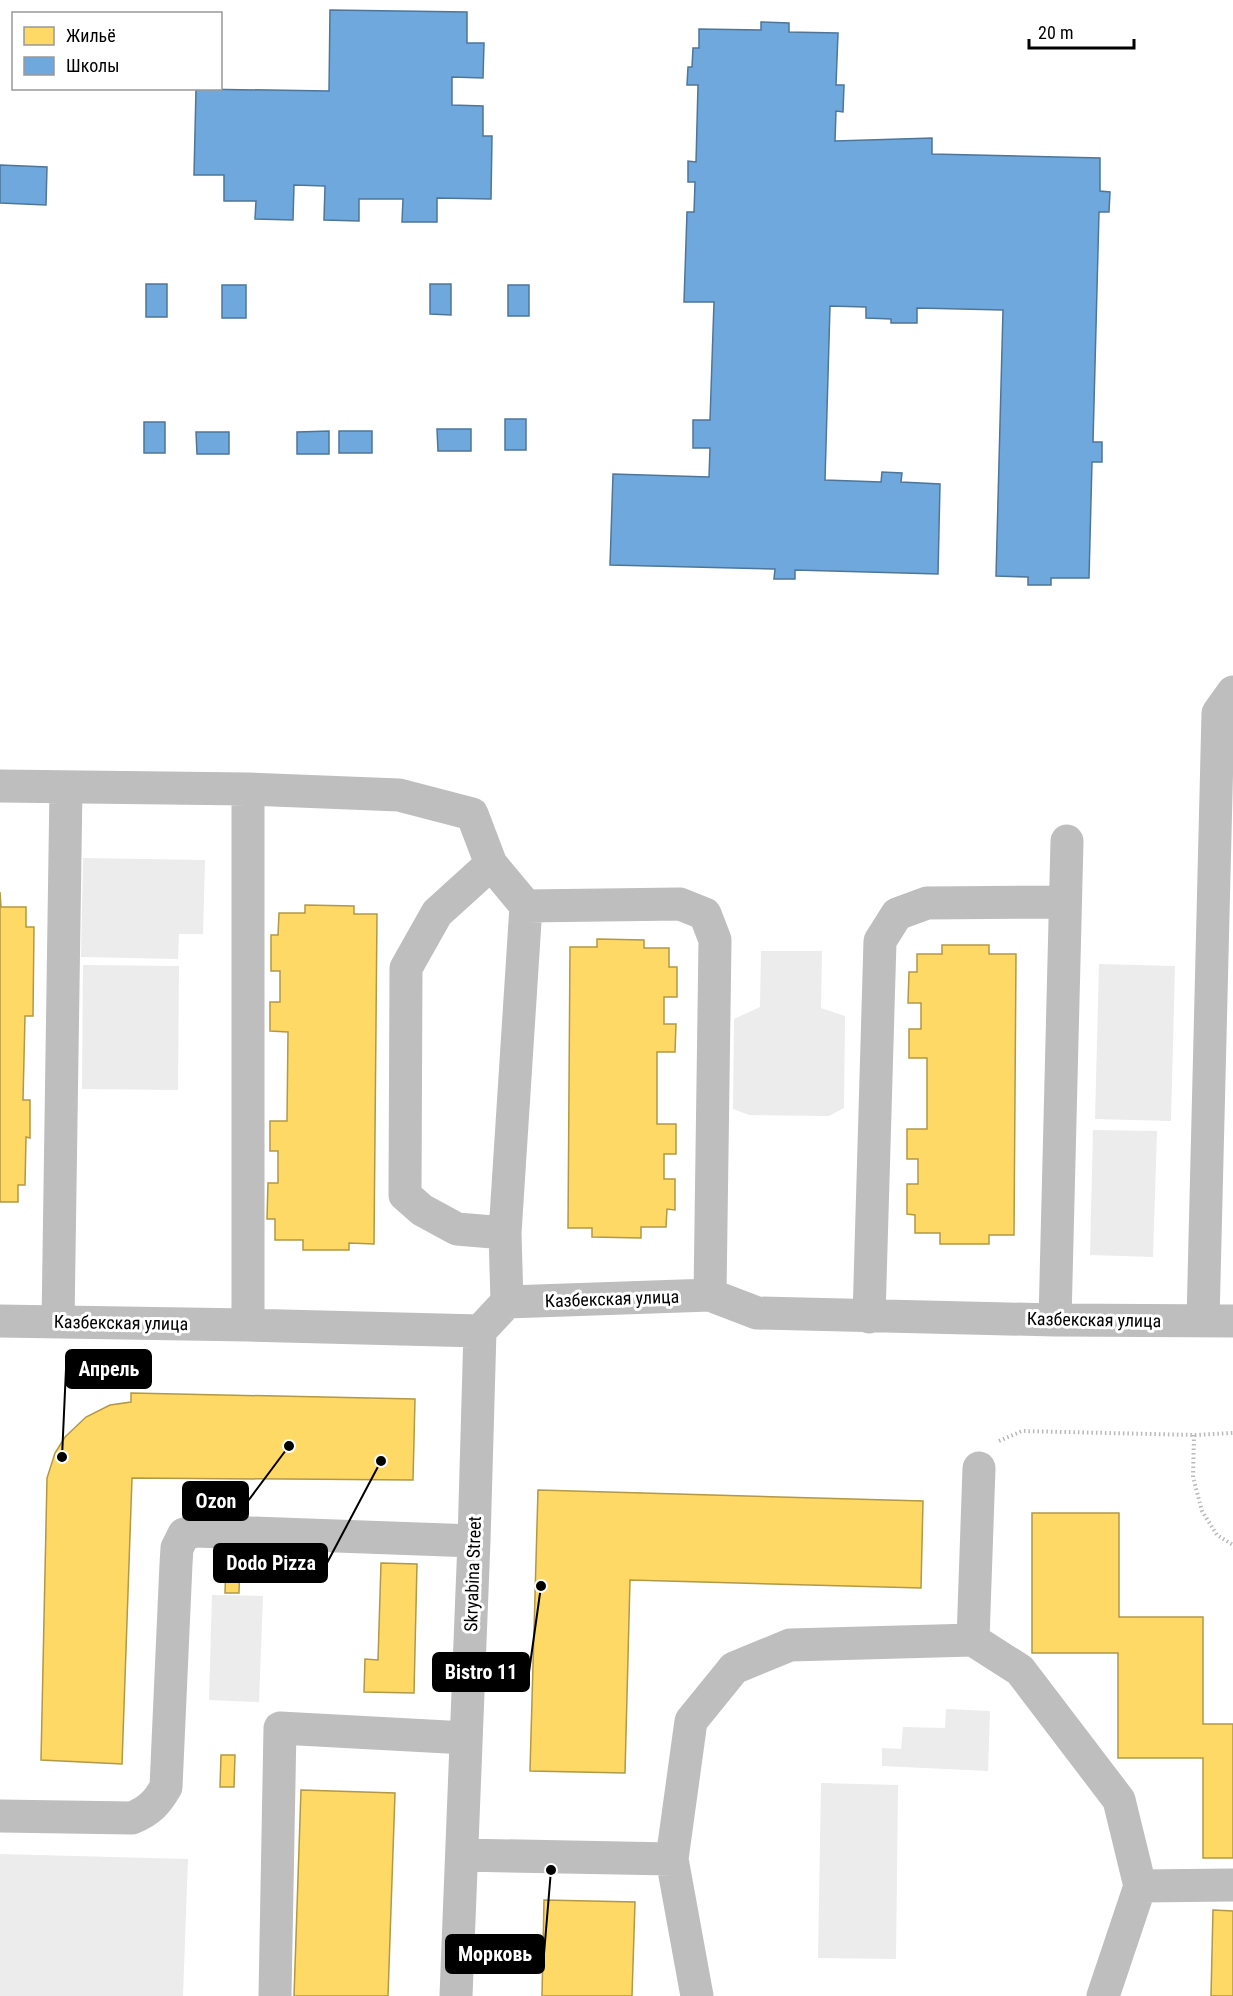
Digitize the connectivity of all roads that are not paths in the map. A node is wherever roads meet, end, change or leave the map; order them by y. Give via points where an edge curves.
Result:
1 (1233, 692) edge
2 (0, 786) edge
3 (66, 787) junction
4 (248, 789) junction
5 (1067, 841) dead end
6 (491, 864) junction
7 (1064, 902) junction
8 (526, 906) junction
9 (505, 1233) junction
10 (710, 1295) junction
11 (507, 1302) junction
12 (869, 1317) junction
13 (1055, 1320) junction
14 (0, 1321) edge
15 (1218, 1321) edge
16 (58, 1322) junction
17 (248, 1325) junction
18 (480, 1331) junction
19 (979, 1468) road end
20 (474, 1541) junction
21 (973, 1640) junction
22 (466, 1738) junction
23 (0, 1816) edge
24 (462, 1855) junction
25 (672, 1859) junction
26 (1140, 1886) junction
27 (1233, 1886) edge
28 (275, 1996) edge
29 (456, 1996) edge
30 (697, 1996) edge
31 (1103, 1996) edge

1 - 15 street via 1218,713
2 - 3 street
3 - 4 street
3 - 16 street
4 - 6 street via 399,795 472,814
4 - 17 street
5 - 7 street
6 - 8 street
6 - 9 street via 436,913 406,968 405,1195 457,1229
7 - 12 street via 927,903 897,914 880,941
7 - 13 street
8 - 9 street
8 - 10 street via 680,904 705,914 715,940
9 - 11 street
10 - 11 street, Казбекская улица
10 - 12 street, Казбекская улица via 757,1313
11 - 18 street
12 - 13 street, Казбекская улица
13 - 15 street, Казбекская улица
14 - 16 street, Казбекская улица
16 - 17 street, Казбекская улица
17 - 18 street, Казбекская улица
18 - 20 street, Skryabina Street
19 - 21 street
20 - 22 street, Skryabina Street
20 - 23 street via 196,1531 184,1534 177,1548 166,1787 159,1800 149,1811 132,1818
21 - 25 street via 790,1645 734,1668 691,1721
21 - 26 street via 1020,1670 1119,1800
22 - 24 street, Skryabina Street
22 - 28 street via 279,1728
24 - 25 street
24 - 29 street, Skryabina Street
25 - 30 street
26 - 27 street
26 - 31 street

